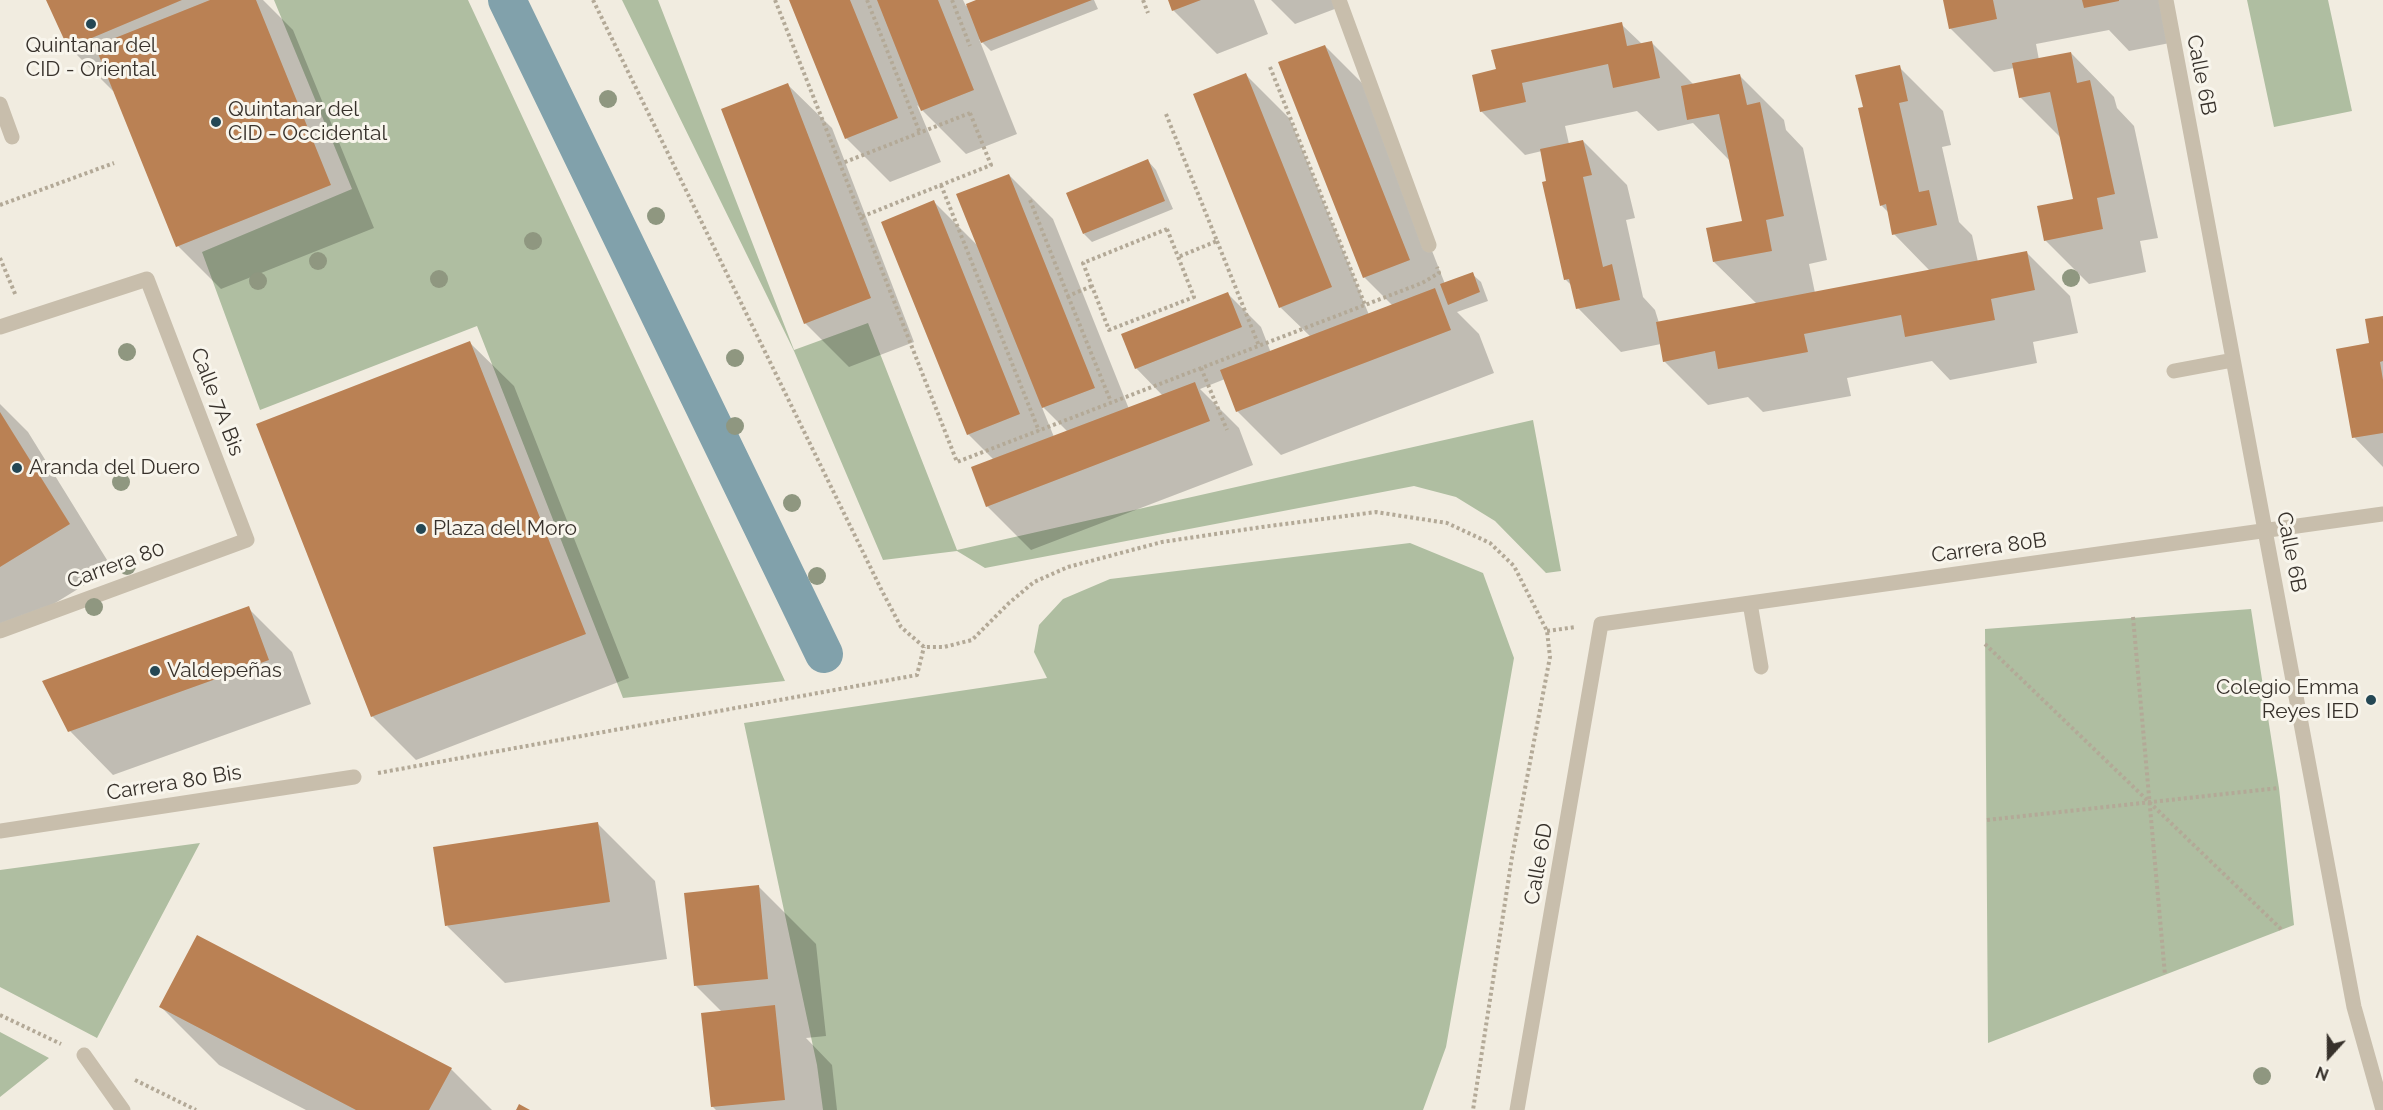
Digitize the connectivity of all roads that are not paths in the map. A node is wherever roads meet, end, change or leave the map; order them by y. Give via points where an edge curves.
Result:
1 (1339, 0) edge
2 (2166, 0) edge
3 (0, 104) edge
4 (12, 137) dead end
5 (1429, 246) road end
6 (0, 327) edge
7 (2233, 360) junction
8 (2174, 371) dead end
9 (2383, 514) edge
10 (2266, 530) junction
11 (247, 540) joint
12 (1750, 603) junction
13 (1602, 624) joint
14 (0, 631) edge
15 (1761, 667) dead end
16 (354, 777) road end
17 (0, 831) edge
18 (84, 1055) dead end
19 (123, 1110) edge
20 (1517, 1110) edge
21 (2383, 1110) edge

1 - 5 street
2 - 7 street, Calle 6B
3 - 4 street
6 - 11 street, Calle 7A Bis via 147,279
7 - 8 street
7 - 10 street, Calle 6B
9 - 10 street, Carrera 80B
10 - 12 street, Carrera 80B
10 - 21 street, Calle 6B via 2354,1007
11 - 14 street, Carrera 80
12 - 13 street, Carrera 80B
12 - 15 street
13 - 20 street, Calle 6D
16 - 17 street, Carrera 80 Bis
18 - 19 street

